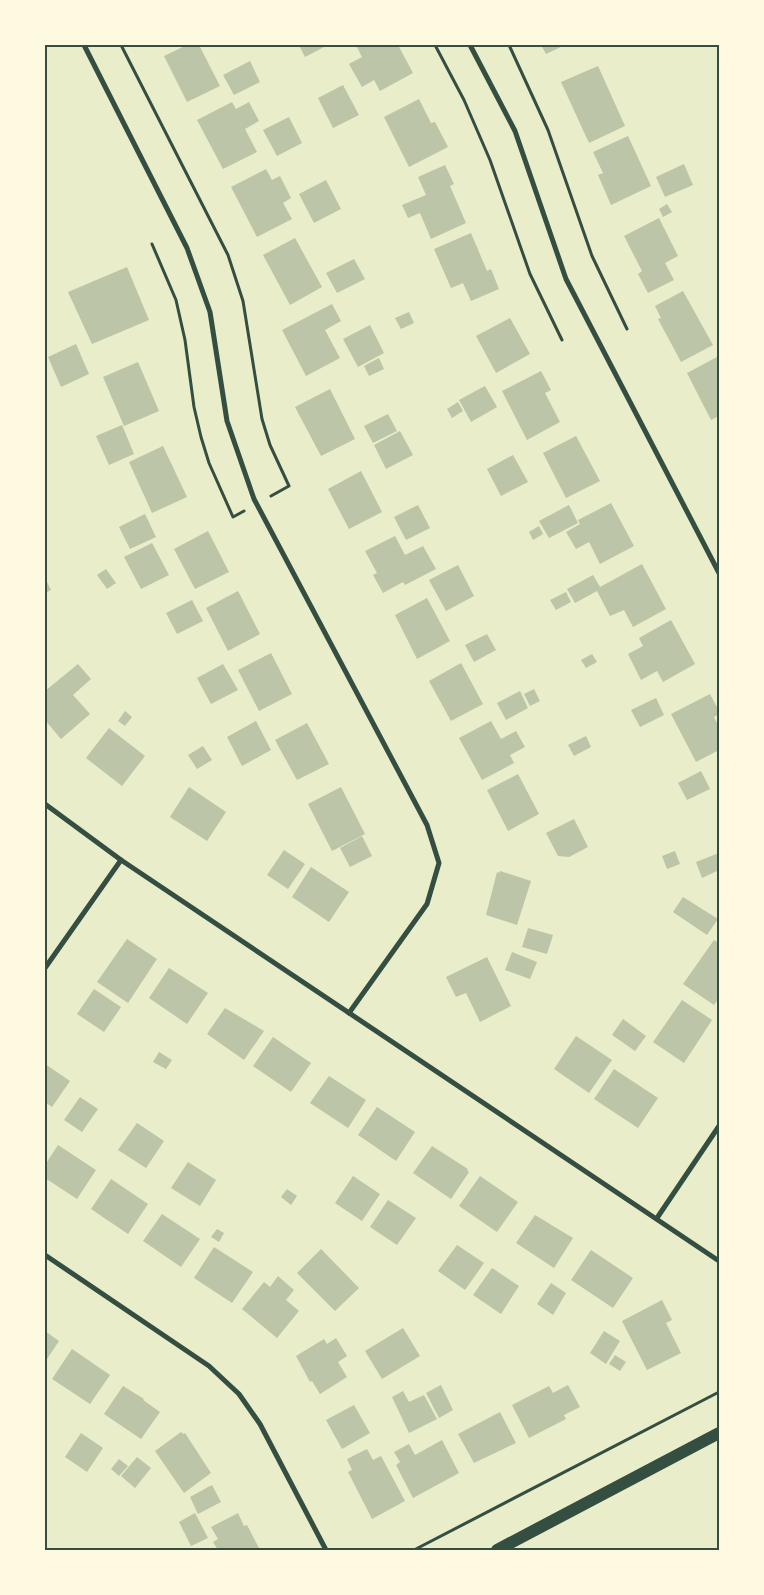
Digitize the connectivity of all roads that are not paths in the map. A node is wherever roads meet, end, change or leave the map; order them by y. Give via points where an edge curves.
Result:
1 (84, 45) edge
2 (470, 45) edge
3 (719, 574) edge
4 (45, 804) edge
5 (121, 860) junction
6 (45, 968) edge
7 (349, 1013) junction
8 (719, 1126) edge
9 (657, 1218) junction
10 (45, 1255) edge
11 (719, 1261) edge
12 (719, 1434) edge
13 (326, 1550) edge
14 (497, 1550) edge

1 - 7 street via 187,248 210,312 227,421 254,499 427,825 439,863 427,904
2 - 3 street via 515,131 566,279
4 - 5 street
5 - 6 street
5 - 7 street
7 - 9 street
8 - 9 street
9 - 11 street
10 - 13 street via 209,1366 239,1394 260,1424
12 - 14 main road

